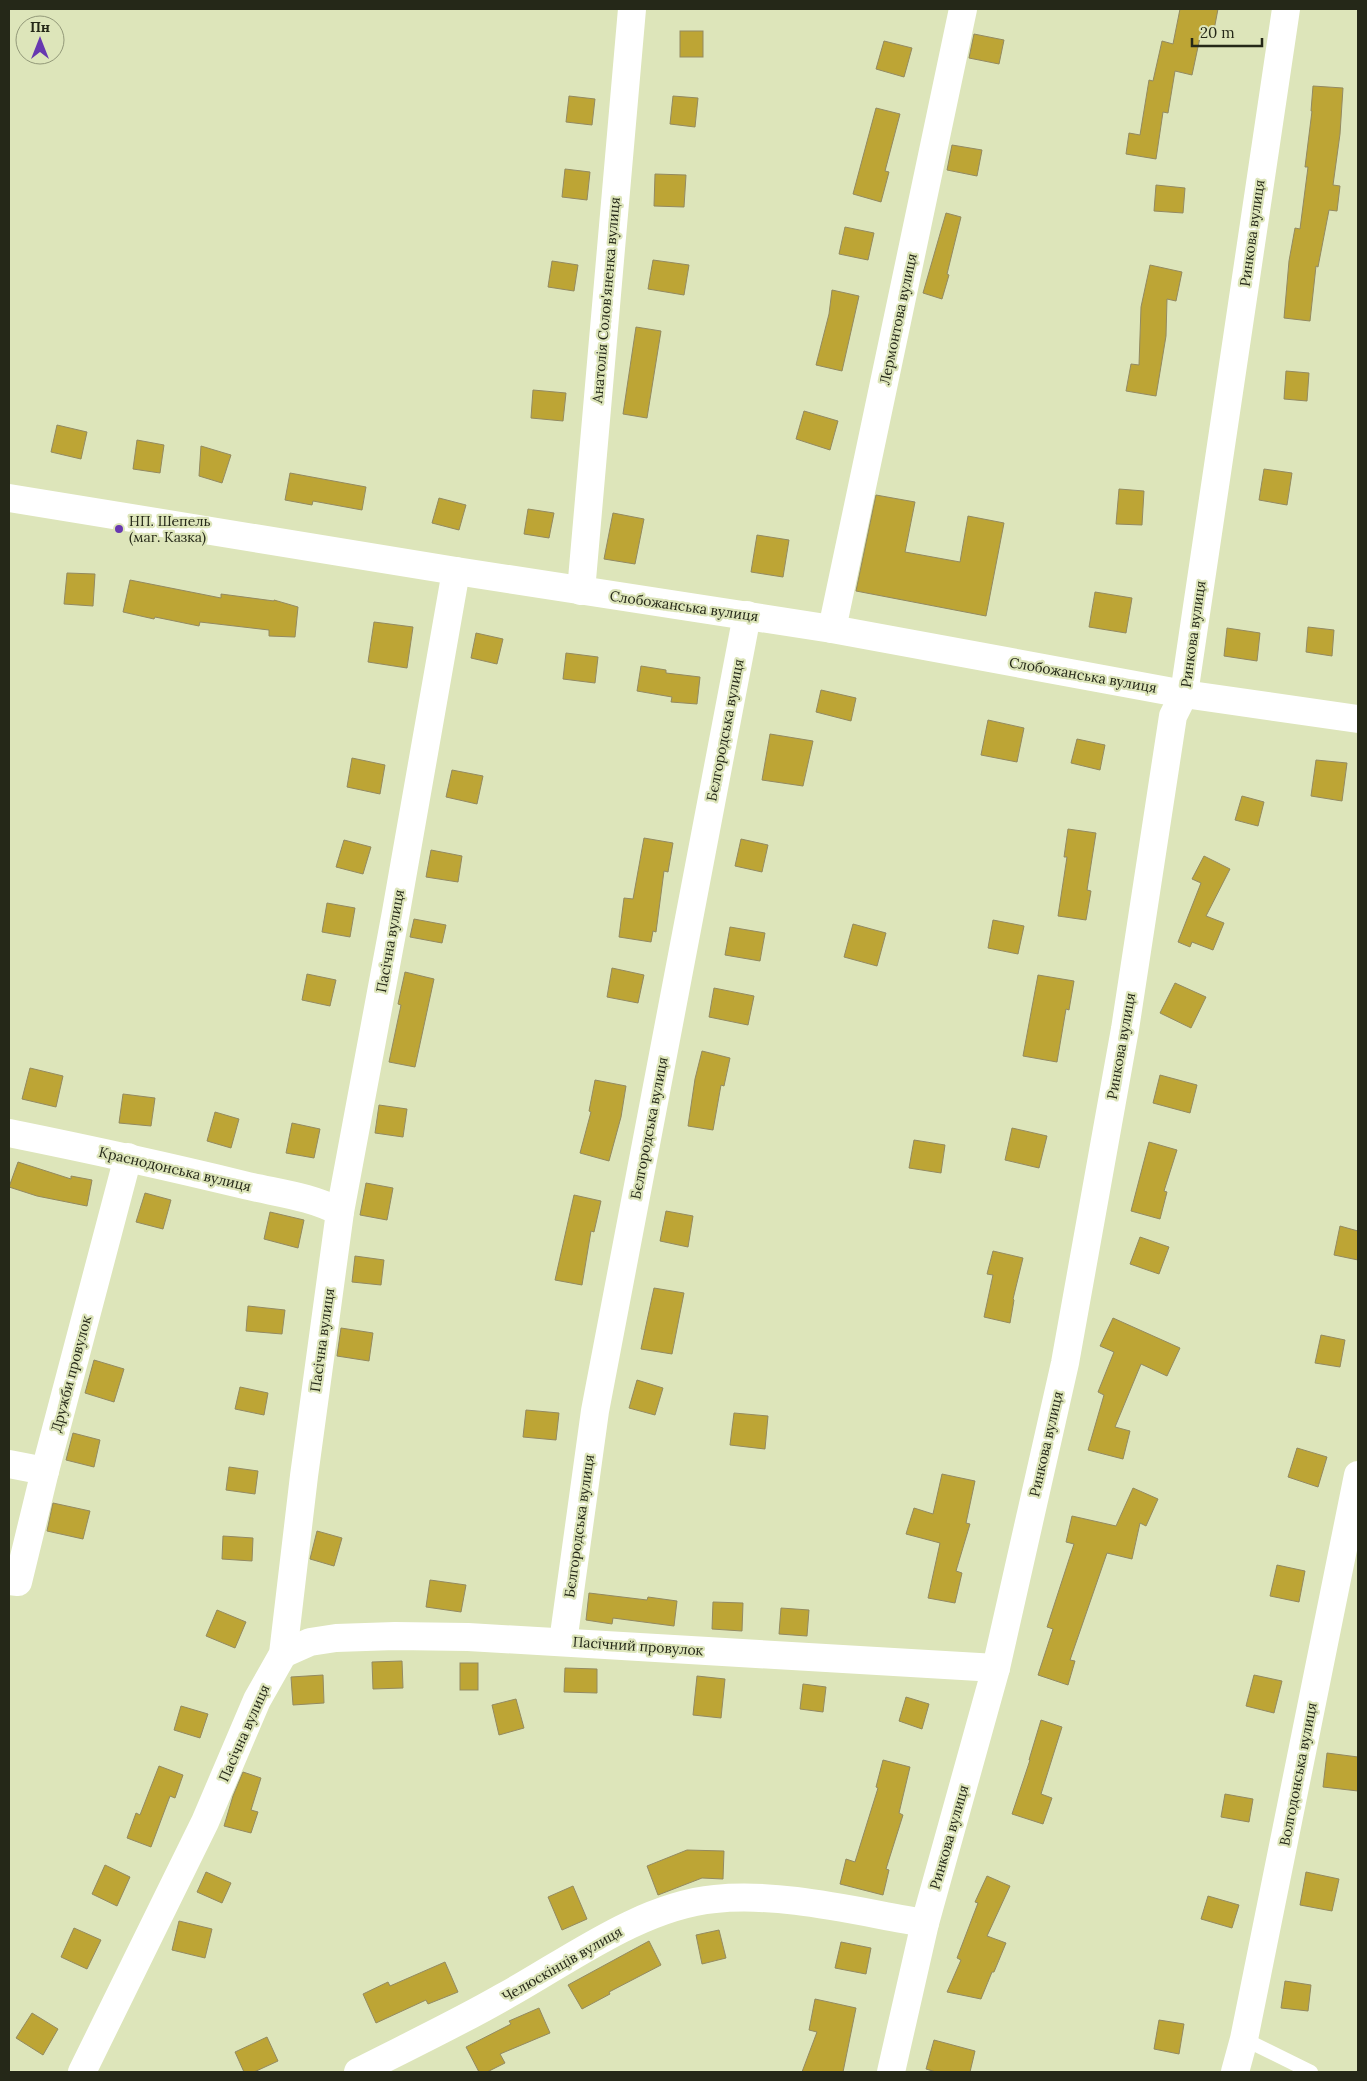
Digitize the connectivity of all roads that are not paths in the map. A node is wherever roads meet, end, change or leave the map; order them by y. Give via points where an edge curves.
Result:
1 (963, 9) edge
2 (1286, 9) edge
3 (627, 16) edge
4 (9, 498) edge
5 (456, 571) junction
6 (581, 591) junction
7 (747, 616) junction
8 (832, 629) junction
9 (1184, 694) junction
10 (1358, 719) edge
11 (9, 1133) edge
12 (128, 1157) junction
13 (340, 1212) junction
14 (9, 1464) edge
15 (45, 1471) junction
16 (1358, 1475) edge
17 (9, 1581) edge
18 (563, 1642) junction
19 (283, 1654) junction
20 (996, 1668) junction
21 (925, 1923) junction
22 (1244, 2039) junction
23 (82, 2072) edge
24 (358, 2072) edge
25 (891, 2072) edge
26 (1235, 2072) edge
27 (1311, 2072) edge

1 - 8 street, Лермонтова вулиця
2 - 9 street, Ринкова вулиця
3 - 6 street, Анатолія Солов'яненка вулиця
4 - 5 street, Слобожанська вулиця
5 - 6 street, Слобожанська вулиця
5 - 13 street, Пасічна вулиця
6 - 7 street, Слобожанська вулиця
7 - 8 street, Слобожанська вулиця
7 - 18 street, Бєлгородська вулиця via 595,1411
8 - 9 street, Слобожанська вулиця
9 - 10 street, Слобожанська вулиця
9 - 20 street, Ринкова вулиця via 1173,716 1166,752 1125,1029 1065,1363
11 - 12 street, Краснодонська вулиця
12 - 13 street, Краснодонська вулиця via 306,1198
12 - 15 street, Дружби провулок
13 - 19 street, Пасічна вулиця
14 - 15 street
15 - 17 street, Дружби провулок via 18,1582
16 - 22 street, Волгодонська вулиця
18 - 19 street, Пасічний провулок via 468,1637 356,1637 310,1642
18 - 20 street, Пасічний провулок
19 - 23 street, Пасічна вулиця via 257,1700 205,1822
20 - 21 street, Ринкова вулиця
21 - 24 street, Челюскінців вулиця via 782,1899 714,1899 668,1909 603,1938 503,1998
21 - 25 street, Ринкова вулиця
22 - 26 street, Волгодонська вулиця
22 - 27 lane

